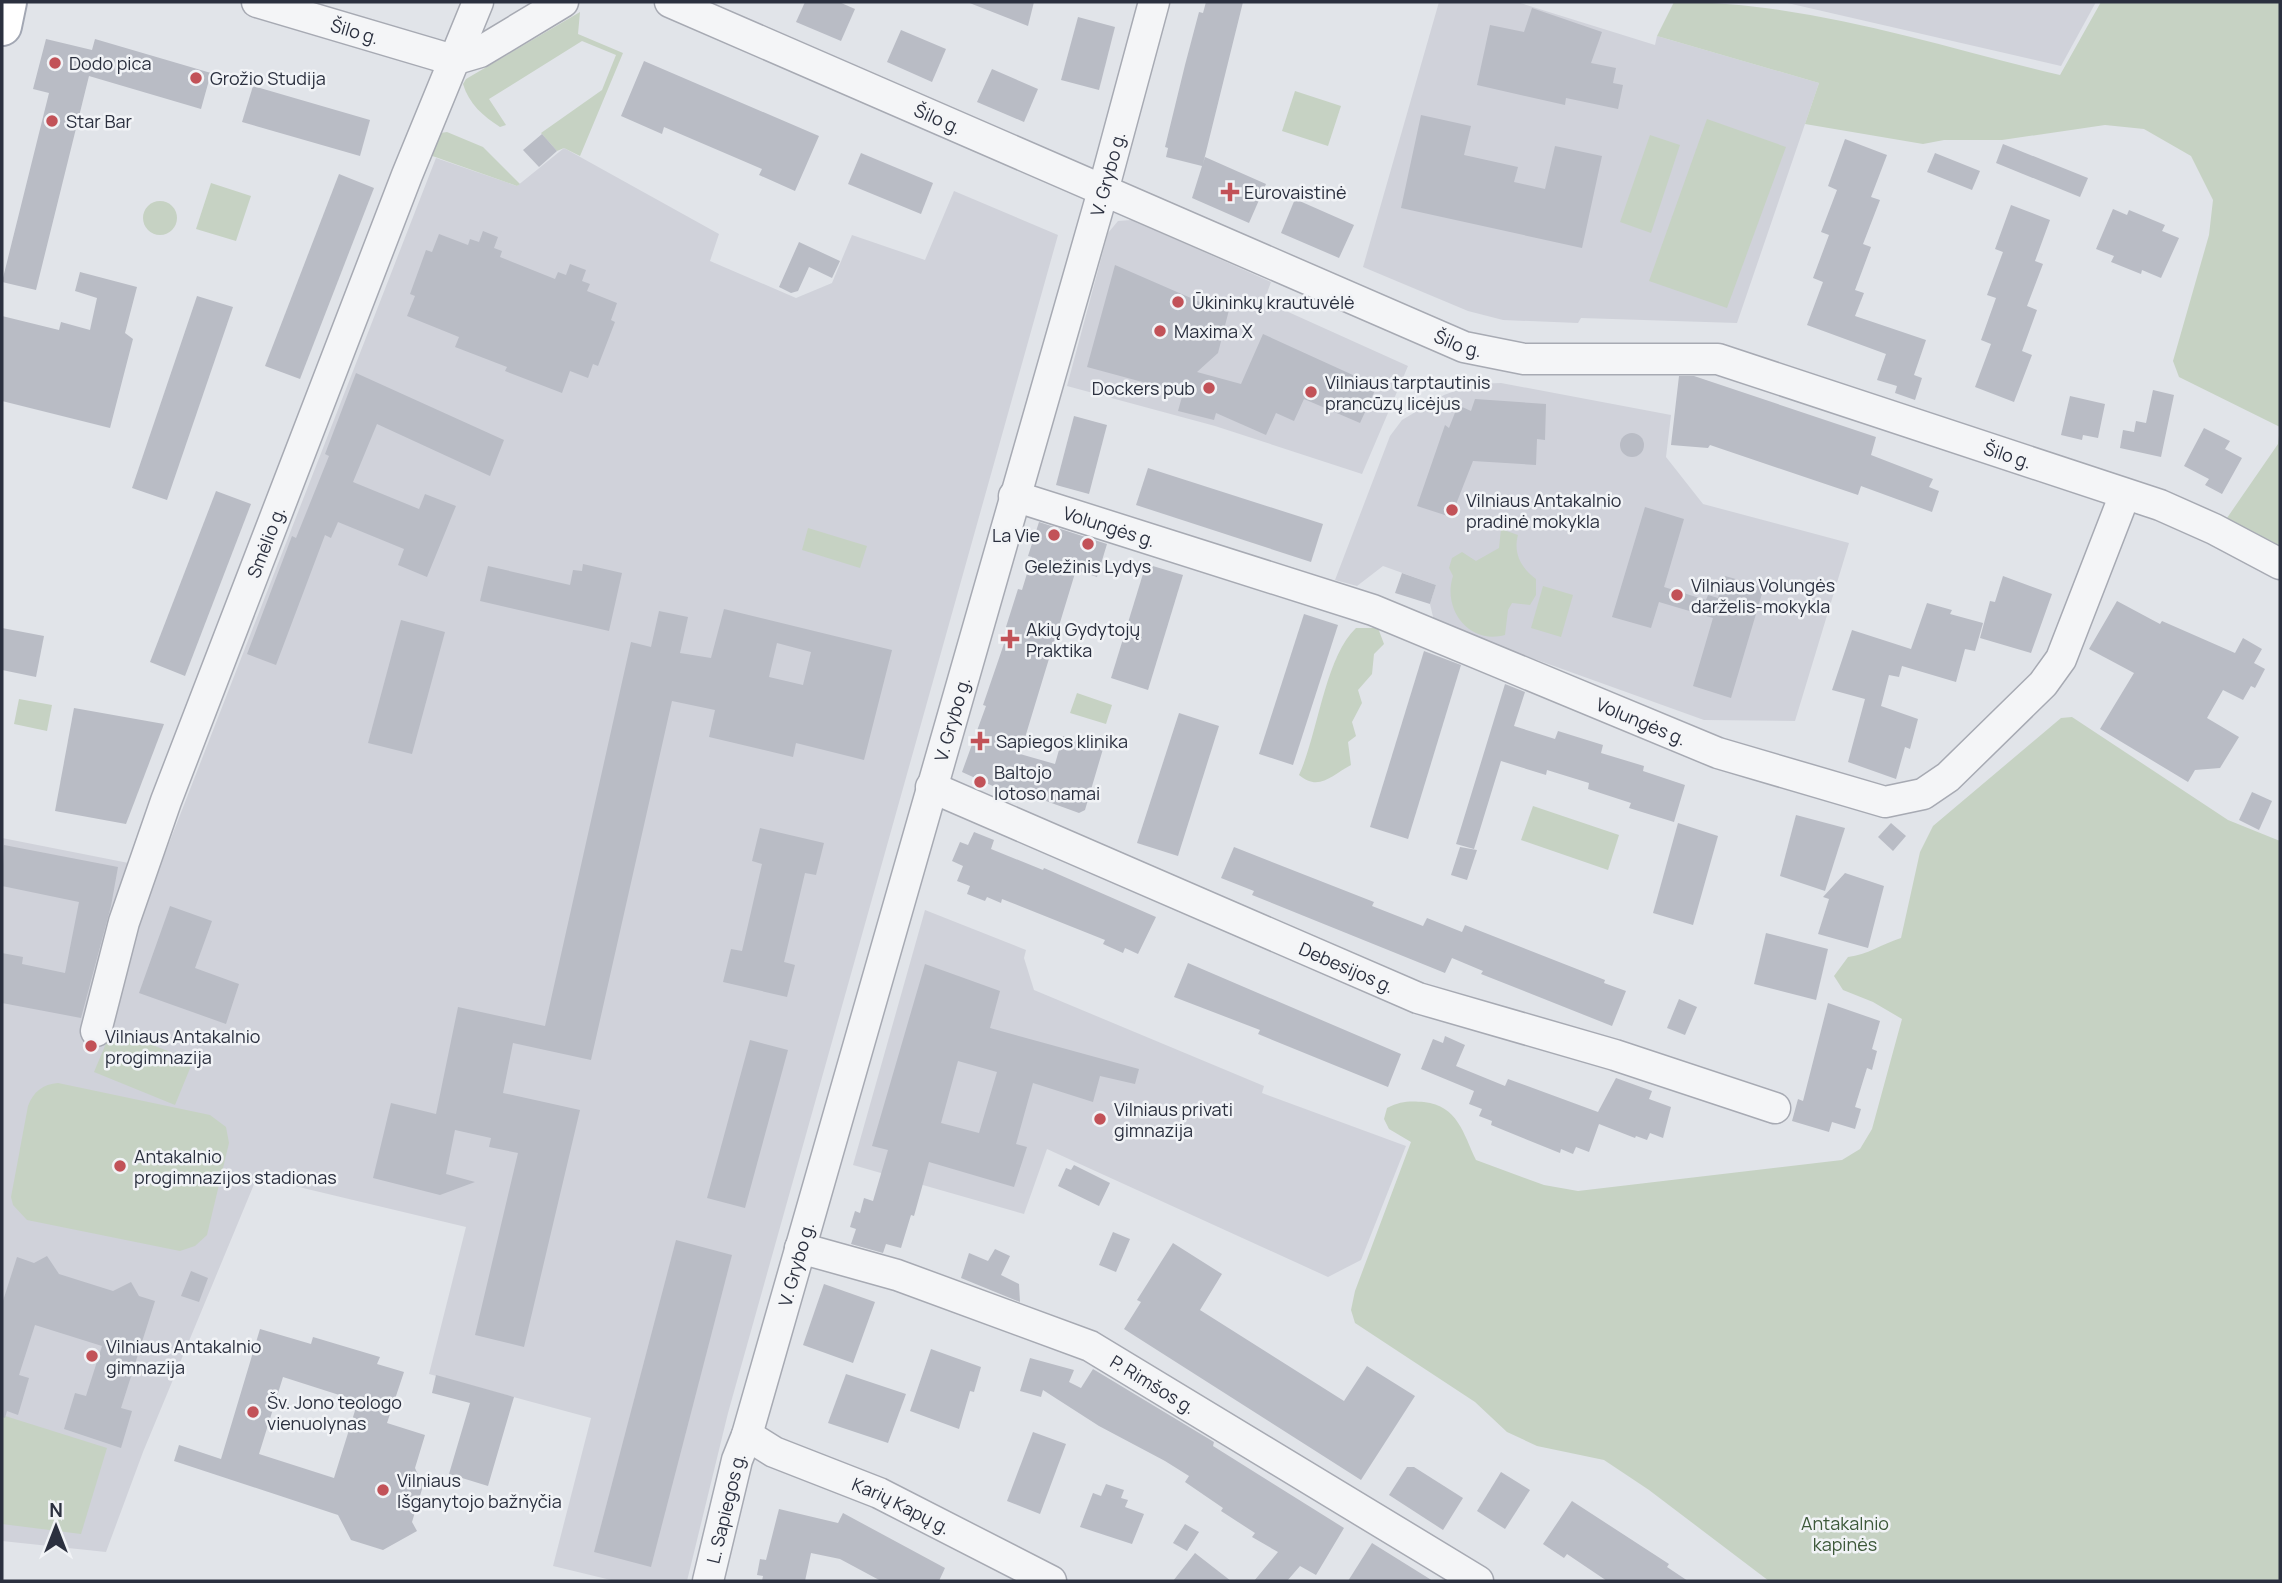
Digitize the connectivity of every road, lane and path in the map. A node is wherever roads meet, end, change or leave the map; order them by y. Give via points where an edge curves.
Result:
1 (7, 2) edge
2 (257, 2) edge
3 (563, 2) edge
4 (670, 2) edge
5 (1154, 2) edge
6 (474, 13) edge
7 (2, 26) edge
8 (508, 35) junction
9 (453, 60) junction
10 (1104, 191) junction
11 (2125, 494) junction
12 (1014, 496) junction
13 (2280, 564) edge
14 (931, 787) junction
15 (96, 1031) dead end
16 (1775, 1108) dead end
17 (800, 1248) junction
18 (747, 1435) junction
19 (1019, 1574) edge
20 (708, 1581) edge
21 (1051, 1581) edge
22 (1478, 1581) edge

1 - 7 main road
2 - 9 street, Šilo g.
3 - 8 street
4 - 10 street, Šilo g.
5 - 10 street, V. Grybo g.
6 - 8 street via 487,35
6 - 9 street
8 - 9 street via 480,52
9 - 15 street, Smėlio g. via 166,801 124,922
10 - 11 street, Šilo g. via 1464,347 1524,359 1718,359
10 - 12 street, V. Grybo g.
11 - 12 street, Volungės g. via 2061,659 2043,684 1948,777 1923,794 1885,802 1718,753 1340,598
11 - 13 street, Šilo g. via 2214,529
12 - 14 street, V. Grybo g.
14 - 16 street, Debesijos g. via 1418,998 1615,1055
14 - 17 street, V. Grybo g.
17 - 18 street, V. Grybo g.
17 - 22 street, P. Rimšos g. via 897,1275 1090,1346
18 - 19 street, Karių Kapų g. via 774,1452 879,1493
18 - 20 street, L. Sapiegos g.
19 - 21 street, Karių Kapų g.

